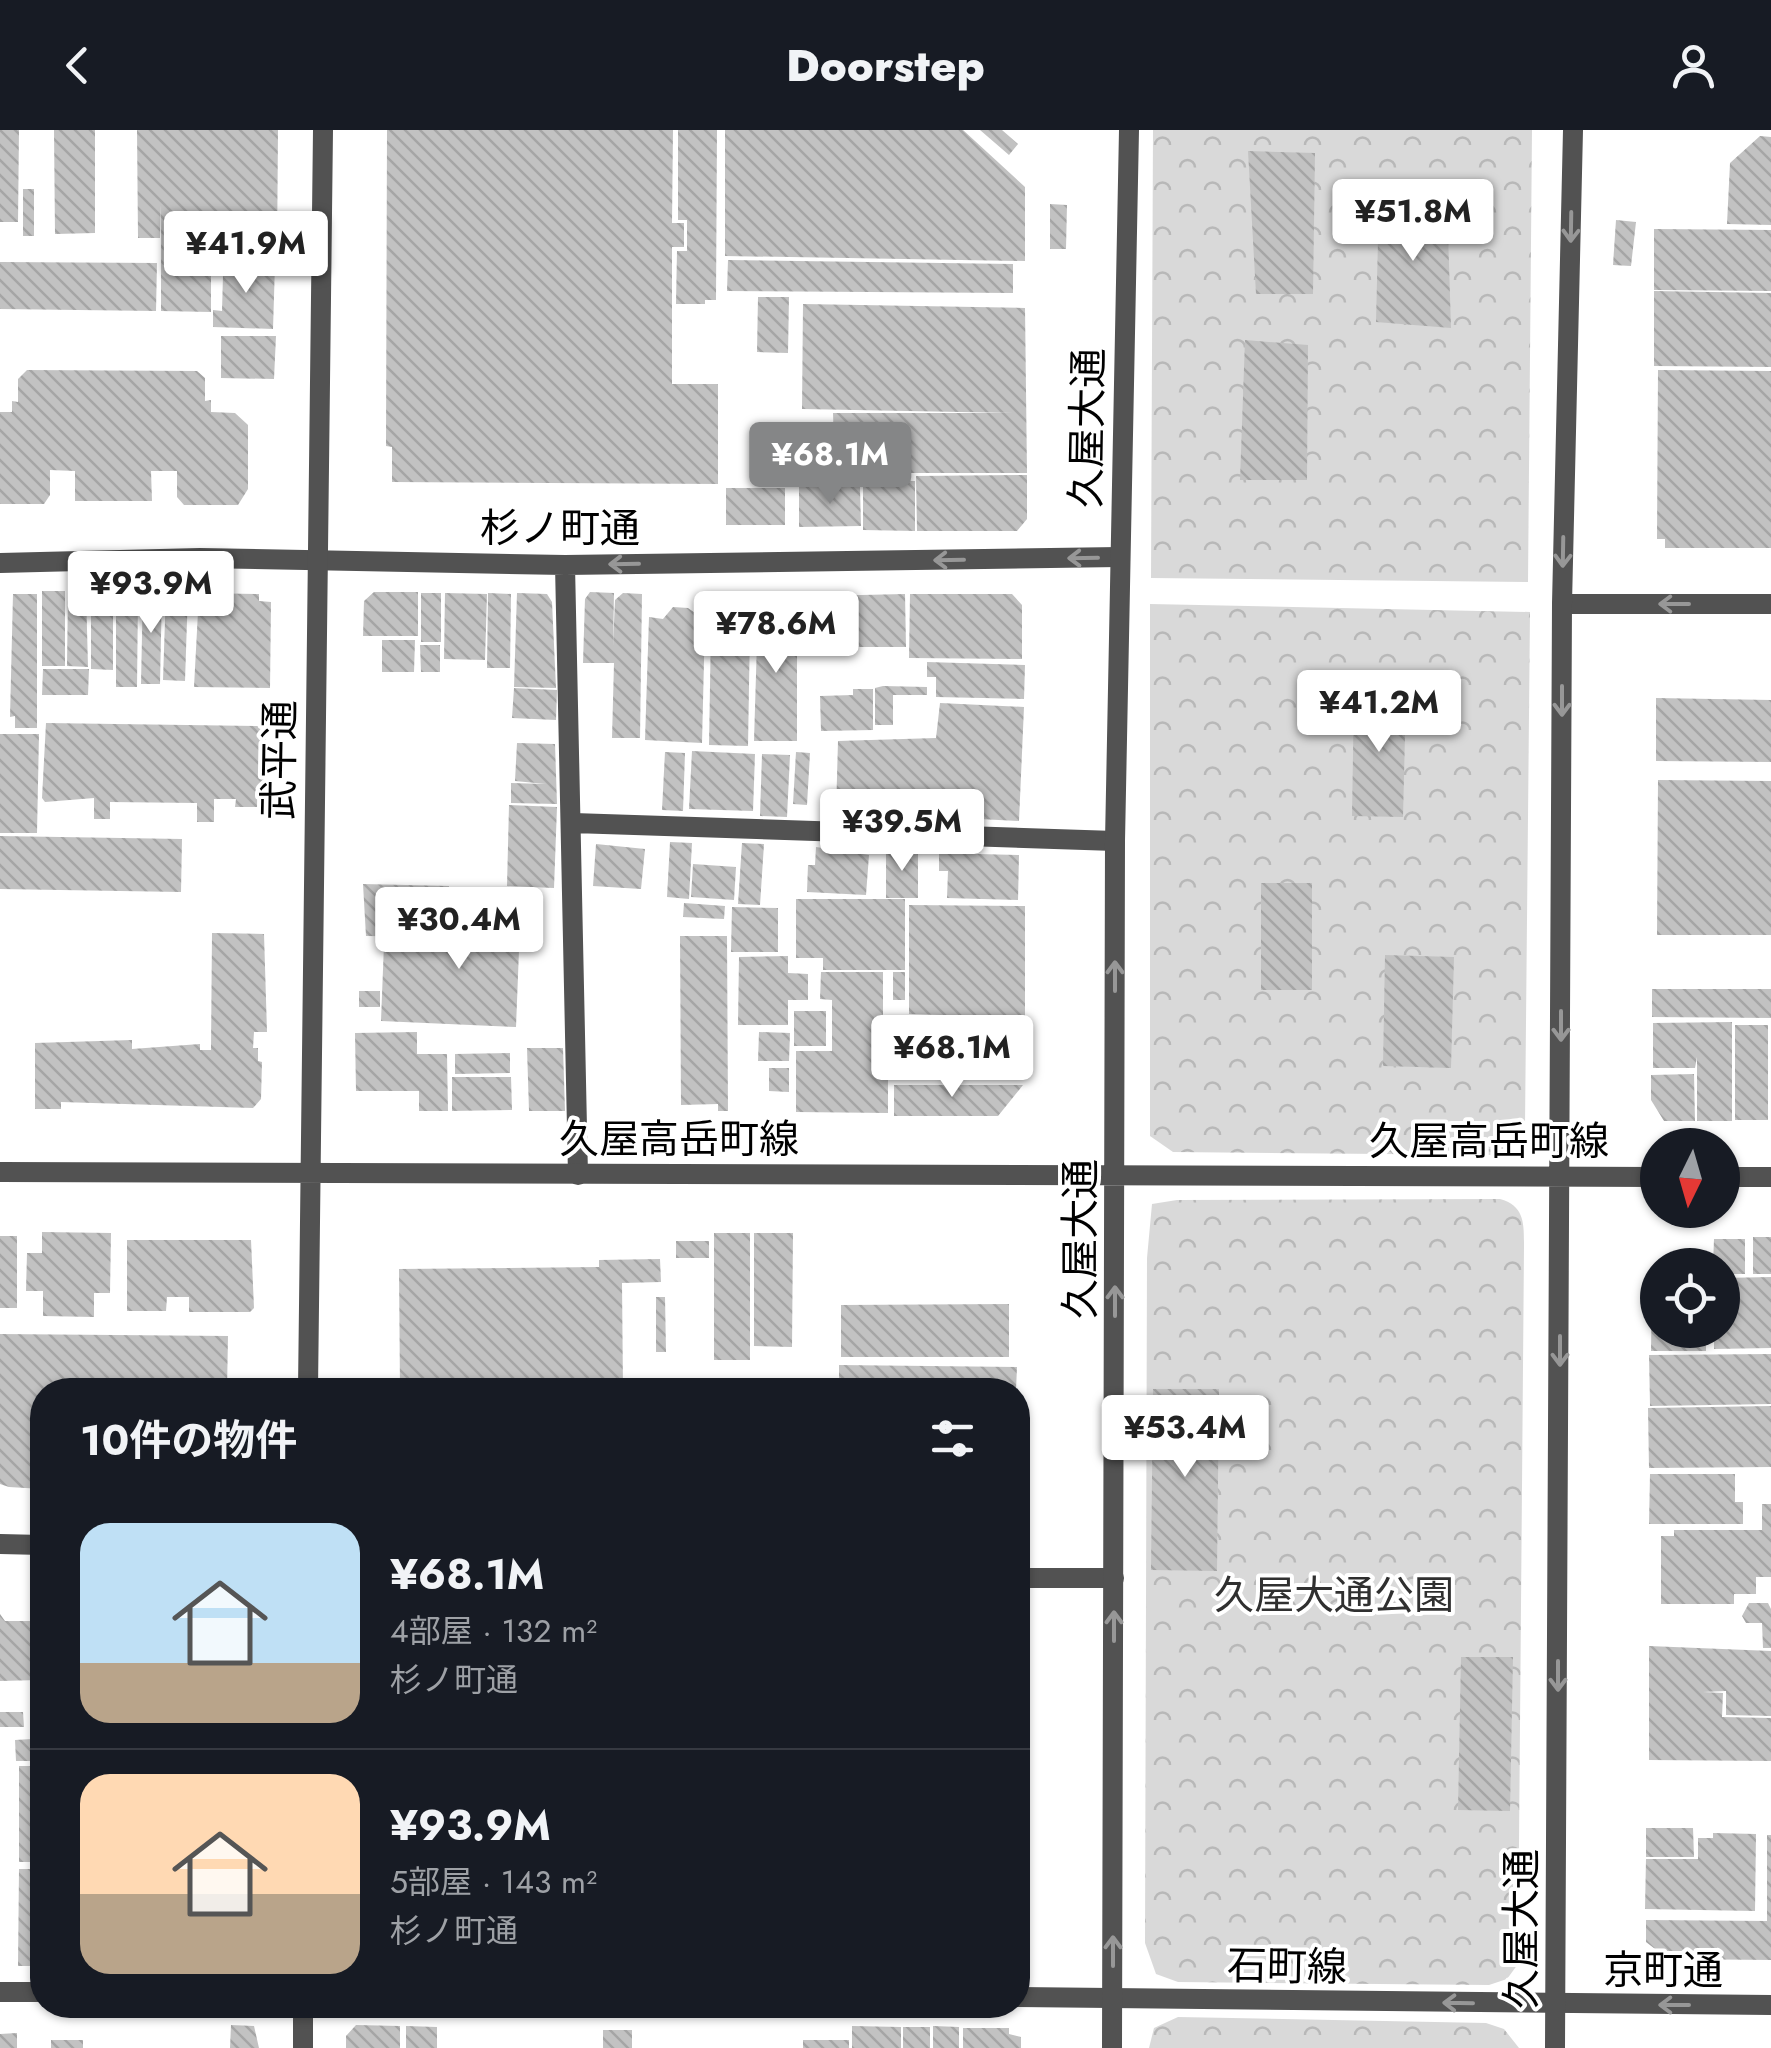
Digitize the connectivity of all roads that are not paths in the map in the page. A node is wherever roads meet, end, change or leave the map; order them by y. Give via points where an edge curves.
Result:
1 (323, 130) edge
2 (1129, 130) edge
3 (1574, 130) edge
4 (1119, 557) junction
5 (316, 560) junction
6 (0, 563) edge
7 (565, 565) junction
8 (1562, 604) junction
9 (1771, 604) edge
10 (574, 823) junction
11 (1115, 841) junction
12 (0, 1172) edge
13 (309, 1172) junction
14 (1115, 1173) junction
15 (578, 1175) junction
16 (1561, 1176) junction
17 (1640, 1176) edge
18 (1740, 1177) edge
19 (1771, 1177) edge
20 (308, 1378) edge
21 (0, 1544) edge
22 (30, 1545) edge
23 (1030, 1578) edge
24 (1114, 1578) junction
25 (0, 1992) edge
26 (30, 1992) edge
27 (1030, 1997) edge
28 (1113, 1998) junction
29 (1556, 2005) junction
30 (1771, 2005) edge
31 (304, 2018) edge
32 (303, 2048) edge
33 (1112, 2048) edge
34 (1556, 2048) edge

1 - 5 street, 武平通
2 - 4 street, 久屋大通
3 -> 8 street, 久屋大通
4 -> 7 street, 杉ノ町通
4 - 11 street, 久屋大通
5 - 6 street, 杉ノ町通
5 - 7 street, 杉ノ町通
5 - 13 street, 武平通
7 - 10 street
9 -> 8 street
8 -> 16 street, 久屋大通
10 - 11 street
10 - 15 street
14 -> 11 street, 久屋大通
12 - 13 street, 久屋高岳町線
13 - 15 street, 久屋高岳町線
13 - 20 street, 武平通
14 - 15 street, 久屋高岳町線
14 - 16 street, 久屋高岳町線
24 -> 14 street, 久屋大通
16 - 17 street, 久屋高岳町線
16 -> 29 street, 久屋大通
18 - 19 street
21 - 22 street
23 - 24 street
28 -> 24 street, 久屋大通
25 - 26 street
27 - 28 street, 石町線
29 -> 28 street, 石町線
28 - 33 street, 久屋大通
30 -> 29 street, 京町通
29 - 34 street, 久屋大通
31 - 32 street

